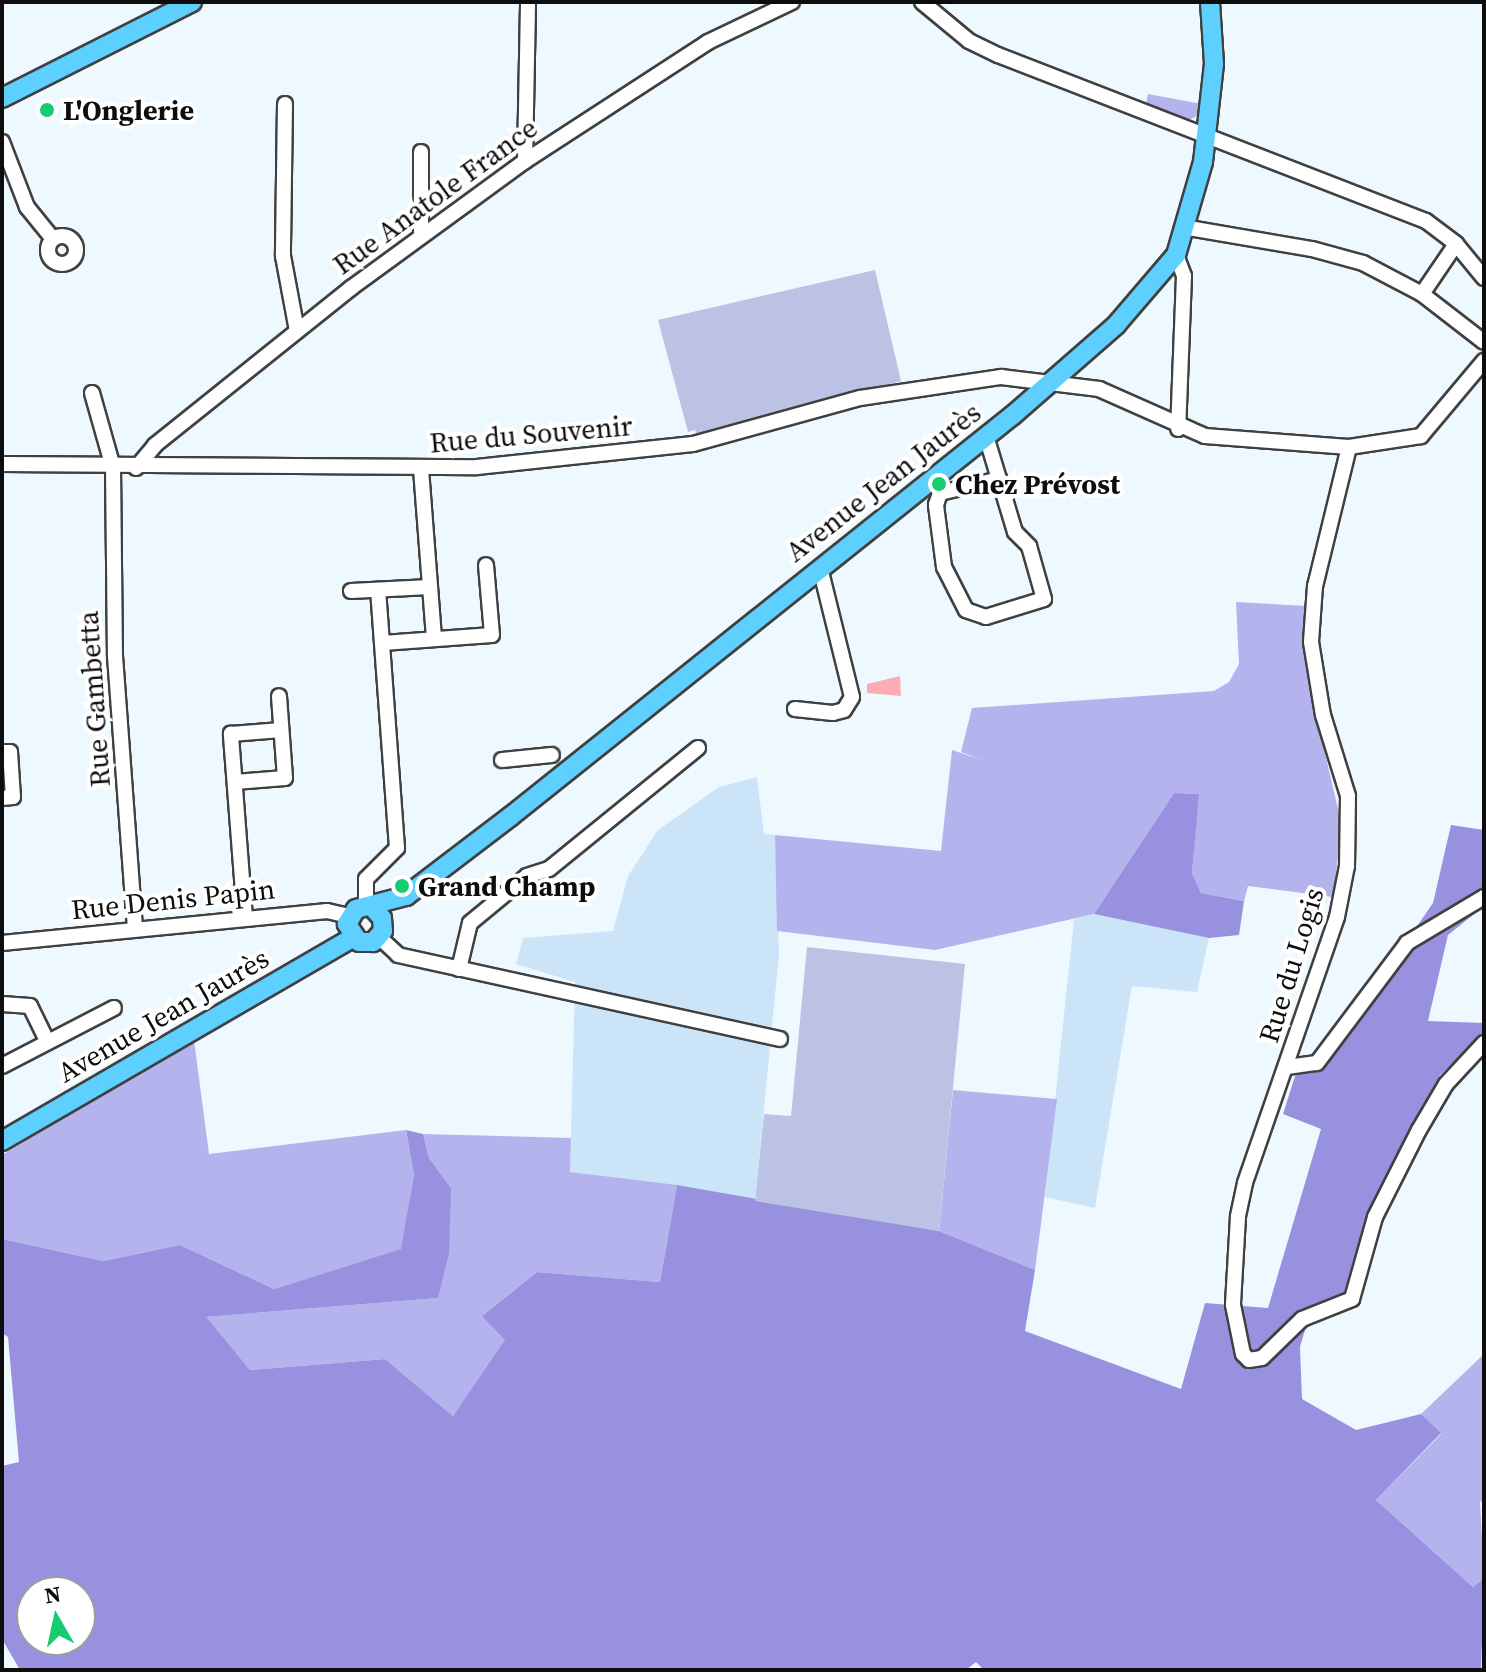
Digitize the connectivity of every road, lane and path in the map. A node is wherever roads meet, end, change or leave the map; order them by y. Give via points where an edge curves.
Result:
1 (192, 2) edge
2 (528, 2) edge
3 (792, 2) edge
4 (922, 2) edge
5 (1210, 2) edge
6 (2, 98) edge
7 (285, 104) dead end
8 (1208, 136) junction
9 (2, 142) edge
10 (421, 152) dead end
11 (525, 161) junction
12 (1183, 227) junction
13 (421, 236) junction
14 (53, 239) dead end
15 (1456, 244) junction
16 (1176, 255) junction
17 (1484, 278) edge
18 (1422, 294) junction
19 (297, 331) junction
20 (1484, 342) edge
21 (1484, 361) edge
22 (1055, 380) junction
23 (92, 393) dead end
24 (1178, 429) junction
25 (986, 436) junction
26 (1349, 447) junction
27 (2, 464) edge
28 (113, 467) junction
29 (136, 468) junction
30 (421, 469) junction
31 (999, 479) junction
32 (486, 565) dead end
33 (820, 568) junction
34 (430, 587) junction
35 (378, 590) junction
36 (351, 591) dead end
37 (434, 639) junction
38 (383, 643) junction
39 (279, 696) dead end
40 (795, 709) dead end
41 (281, 730) junction
42 (698, 748) dead end
43 (2, 752) edge
44 (552, 755) dead end
45 (502, 760) dead end
46 (235, 782) junction
47 (2, 798) edge
48 (406, 896) junction
49 (1484, 897) edge
50 (369, 907) junction
51 (349, 916) junction
52 (245, 918) junction
53 (135, 928) junction
54 (382, 931) junction
55 (352, 938) junction
56 (2, 943) edge
57 (459, 969) junction
58 (2, 1004) edge
59 (114, 1008) dead end
60 (780, 1039) dead end
61 (47, 1041) junction
62 (1484, 1043) edge
63 (2, 1066) edge
64 (1287, 1067) junction
65 (2, 1141) edge

1 - 6 main road
2 - 11 street
3 - 11 street, Rue Anatole France via 708,42
4 - 8 street via 960,35 998,55
5 - 8 main road, Avenue Jean Jaurès via 1214,64
7 - 19 street via 283,256
8 - 12 main road, Avenue Jean Jaurès
8 - 15 street via 1426,221
9 - 14 street via 27,207
10 - 13 street
11 - 13 street, Rue Anatole France
12 - 16 main road, Avenue Jean Jaurès
12 - 18 street via 1341,256
13 - 19 street, Rue Anatole France
15 - 17 street
15 - 18 street
16 - 22 main road, Avenue Jean Jaurès via 1116,325
16 - 24 street via 1184,276
18 - 20 street
19 - 29 street, Rue Anatole France via 155,445
21 - 26 street, Rue du Souvenir via 1421,436
22 - 24 street, Rue du Souvenir via 1099,389
22 - 25 main road, Avenue Jean Jaurès
22 - 30 street, Rue du Souvenir via 1001,377 860,398 693,444
23 - 28 street, Rue Gambetta
24 - 26 street, Rue du Souvenir via 1205,436
25 - 31 street
25 - 33 main road, Avenue Jean Jaurès
26 - 64 street, Rue du Logis via 1315,586 1311,630 1315,679 1348,796 1347,866 1337,917
27 - 28 street, Rue du Souvenir
28 - 29 street, Rue du Souvenir
28 - 53 street, Rue Gambetta via 115,656
29 - 30 street, Rue du Souvenir
30 - 34 street
31 - 31 street via 1015,532 1029,546 1044,599 986,617 966,610 944,567 936,505 940,493
32 - 37 street via 492,635
33 - 40 street via 852,697 844,710 833,713
33 - 48 main road, Avenue Jean Jaurès
34 - 35 street
34 - 37 street
35 - 36 street
35 - 38 street
37 - 38 street
38 - 50 street via 397,848 366,879
39 - 41 street
41 - 46 street via 285,778
41 - 46 street via 231,734
42 - 57 street via 549,869 527,876 470,923
43 - 47 street via 10,752 13,797
44 - 45 street
46 - 52 street
48 - 50 main road, Avenue Jean Jaurès
48 - 54 main road, Avenue Jean Jaurès
49 - 64 street via 1407,943 1317,1063
50 - 51 main road, Avenue Jean Jaurès
50 - 54 main road
51 - 52 street, Rue Denis Papin via 327,911
51 - 55 main road
52 - 53 street, Rue Denis Papin
53 - 56 street, Rue Denis Papin
54 - 55 main road via 366,943
54 - 57 street via 398,955
55 - 65 main road, Avenue Jean Jaurès
57 - 60 street
58 - 61 street via 30,1006
59 - 61 street
61 - 63 street
62 - 64 street, Rue du Logis via 1446,1084 1419,1130 1375,1217 1352,1299 1302,1319 1255,1361 1243,1354 1232,1292 1238,1217

